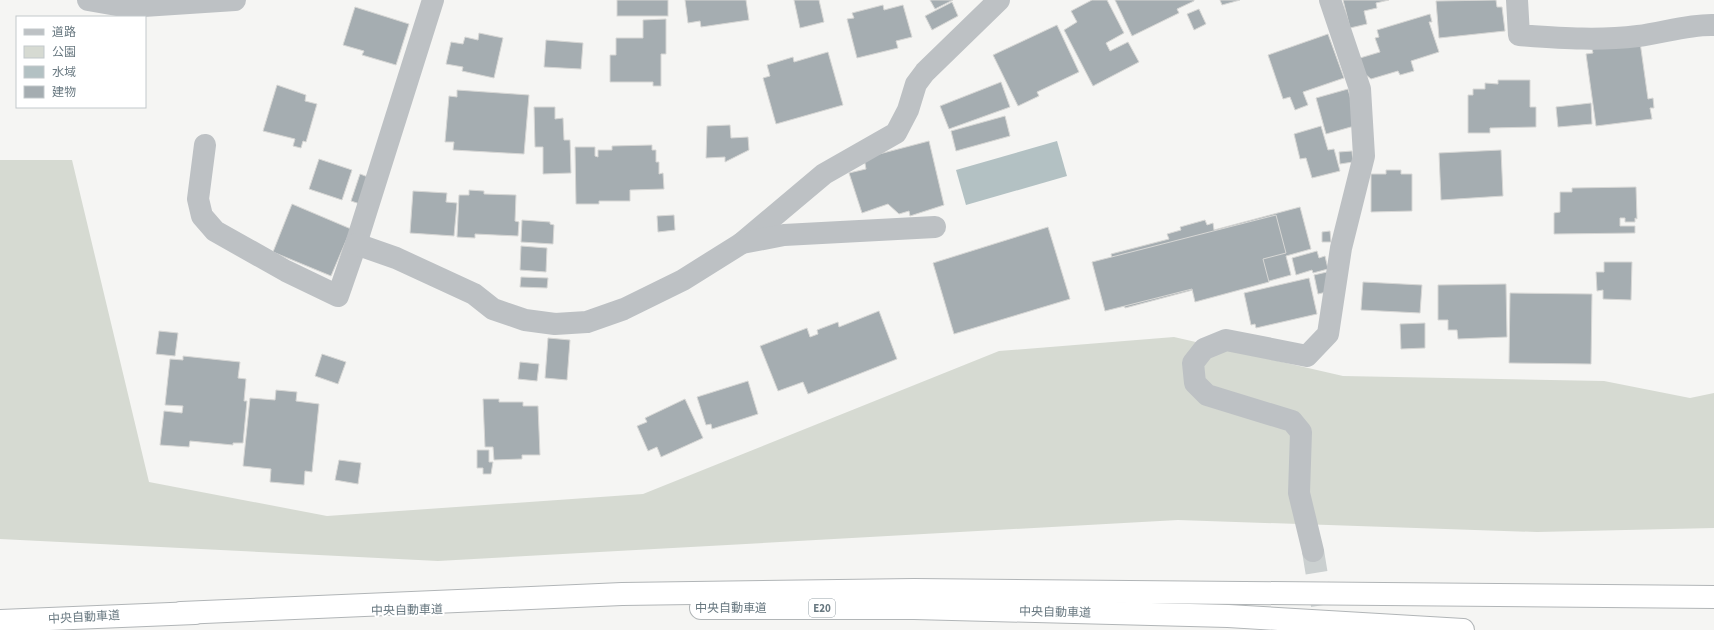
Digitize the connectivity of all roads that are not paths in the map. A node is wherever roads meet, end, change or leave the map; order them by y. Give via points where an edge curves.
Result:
1 (88, 0) edge
2 (235, 0) edge
3 (433, 0) edge
4 (999, 0) edge
5 (1330, 0) edge
6 (1517, 0) edge
7 (1714, 25) edge
8 (205, 145) dead end
9 (935, 227) dead end
10 (742, 242) junction
11 (356, 244) junction
12 (1313, 551) tunnel mouth
13 (1714, 597) edge
14 (181, 613) junction
15 (0, 621) edge
16 (1462, 630) edge

1 - 2 street via 128,7
3 - 11 street
4 - 10 street via 920,78 908,110 896,132 824,174
5 - 12 street via 1360,89 1364,156 1341,248 1328,334 1307,356 1226,340 1204,348 1193,363 1195,383 1207,395 1292,421 1301,432 1299,493
6 - 7 street via 1520,34 1588,40 1639,36
8 - 11 street via 198,199 202,216 215,231 286,271 338,296
9 - 10 street via 784,236
10 - 11 street via 683,280 624,309 587,322 556,324 525,320 493,310 474,294 396,258
13 - 14 highway via 914,590 622,594
14 - 15 highway, 中央自動車道 / E20
14 - 16 highway, 中央自動車道 / E20 via 914,608 1228,616

